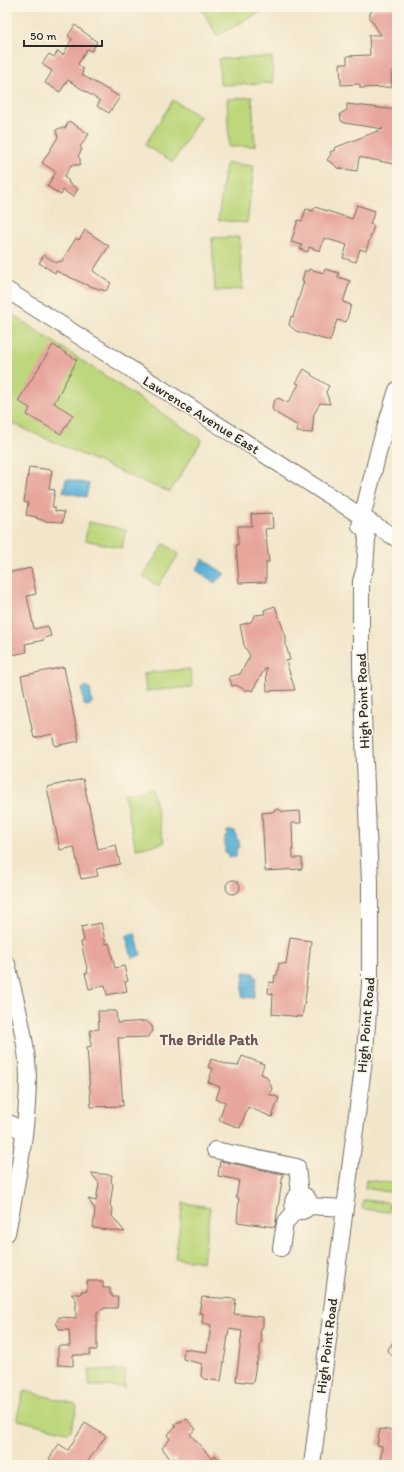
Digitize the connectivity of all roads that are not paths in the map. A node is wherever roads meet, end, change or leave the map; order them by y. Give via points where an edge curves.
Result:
1 (7, 290) edge
2 (397, 390) edge
3 (363, 517) junction
4 (397, 539) edge
5 (7, 964) edge
6 (7, 1122) edge
7 (24, 1132) junction
8 (215, 1150) dead end
9 (302, 1203) junction
10 (345, 1208) junction
11 (7, 1233) edge
12 (281, 1248) dead end
13 (312, 1465) edge

1 - 3 street, Lawrence Avenue East
2 - 3 street, High Point Road via 380,445
3 - 4 street, Lawrence Avenue East
3 - 10 street, High Point Road via 367,540 361,582 361,667 370,882 370,984
5 - 7 street via 28,1075
6 - 7 street
7 - 11 street
8 - 9 street via 297,1167
9 - 10 street
9 - 12 street via 285,1223
10 - 13 street, High Point Road

